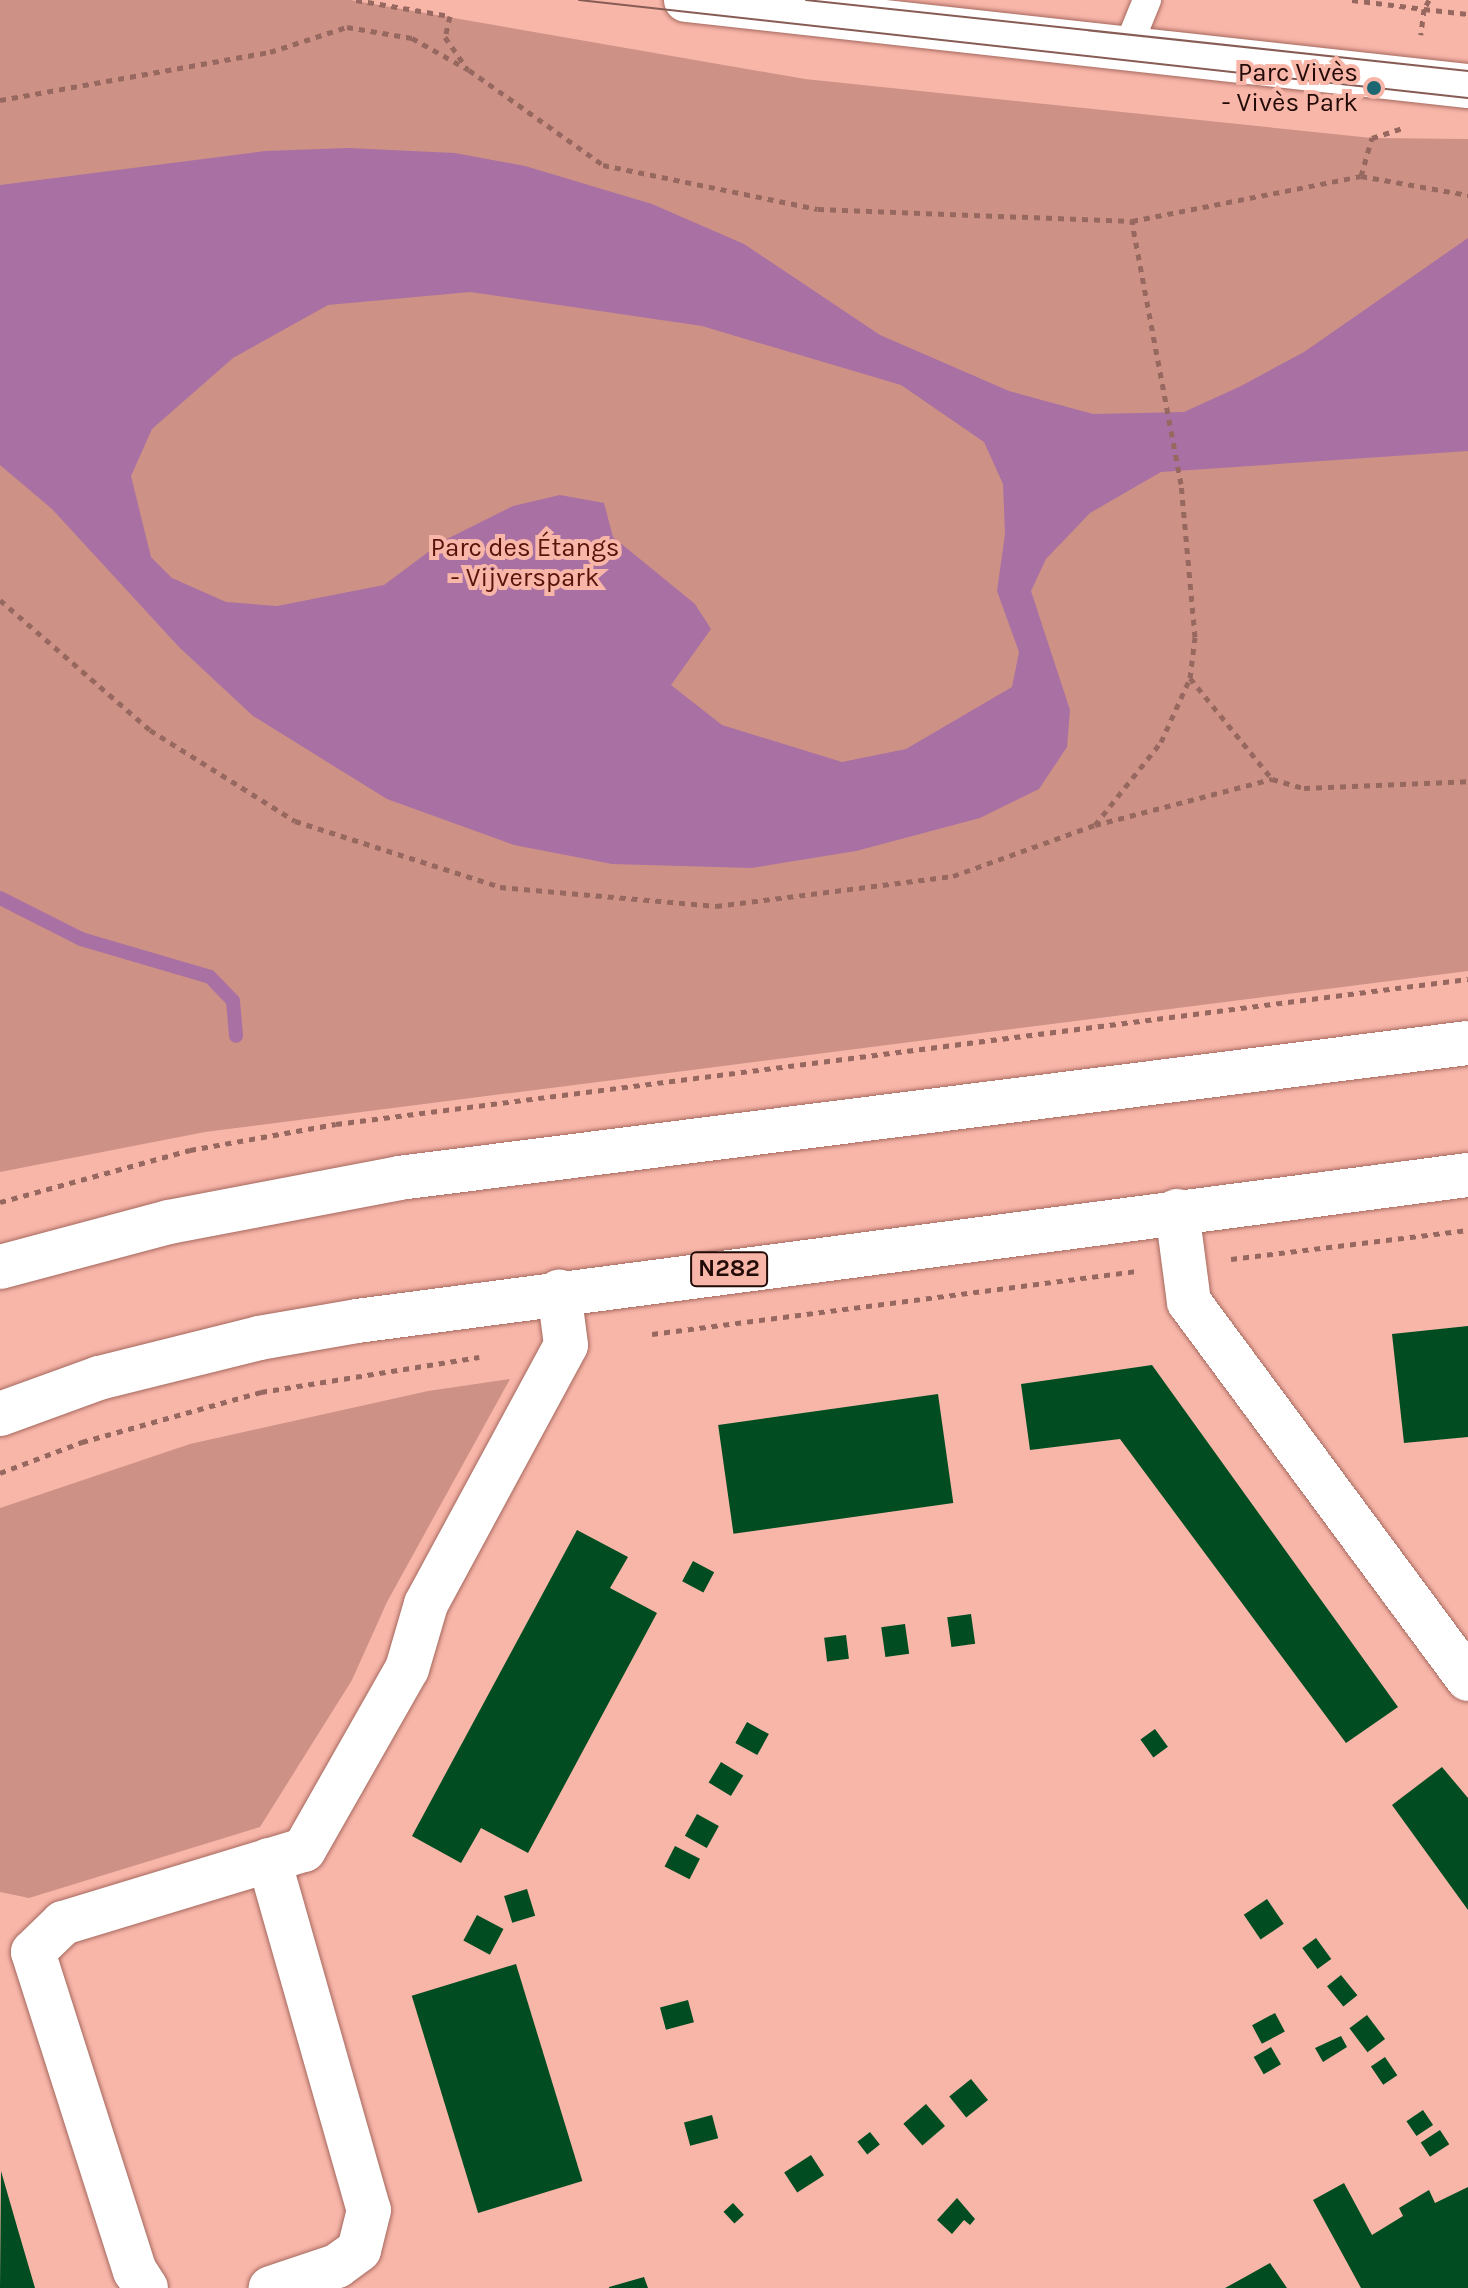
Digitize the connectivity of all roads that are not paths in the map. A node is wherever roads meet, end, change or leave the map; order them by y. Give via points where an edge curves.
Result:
1 (686, 0) edge
2 (1147, 0) edge
3 (843, 9) edge
4 (1127, 49) junction
5 (1468, 86) edge
6 (1468, 1043) edge
7 (1468, 1175) edge
8 (1177, 1211) junction
9 (0, 1267) edge
10 (559, 1291) junction
11 (0, 1414) edge
12 (1468, 1679) edge
13 (269, 1860) junction
14 (17, 1946) edge
15 (146, 2288) edge
16 (271, 2288) edge

1 - 3 street
2 - 4 lane
3 - 4 street
4 - 5 street
6 - 9 street via 399,1178 169,1222
7 - 8 street, N282
8 - 10 street, N282
8 - 12 street via 1189,1302
10 - 11 street, N282 via 259,1338 99,1378
10 - 13 street via 566,1345 426,1604 407,1669 304,1850
13 - 14 street via 63,1923
13 - 16 street via 369,2210 359,2250 337,2266
14 - 15 street via 135,2271

